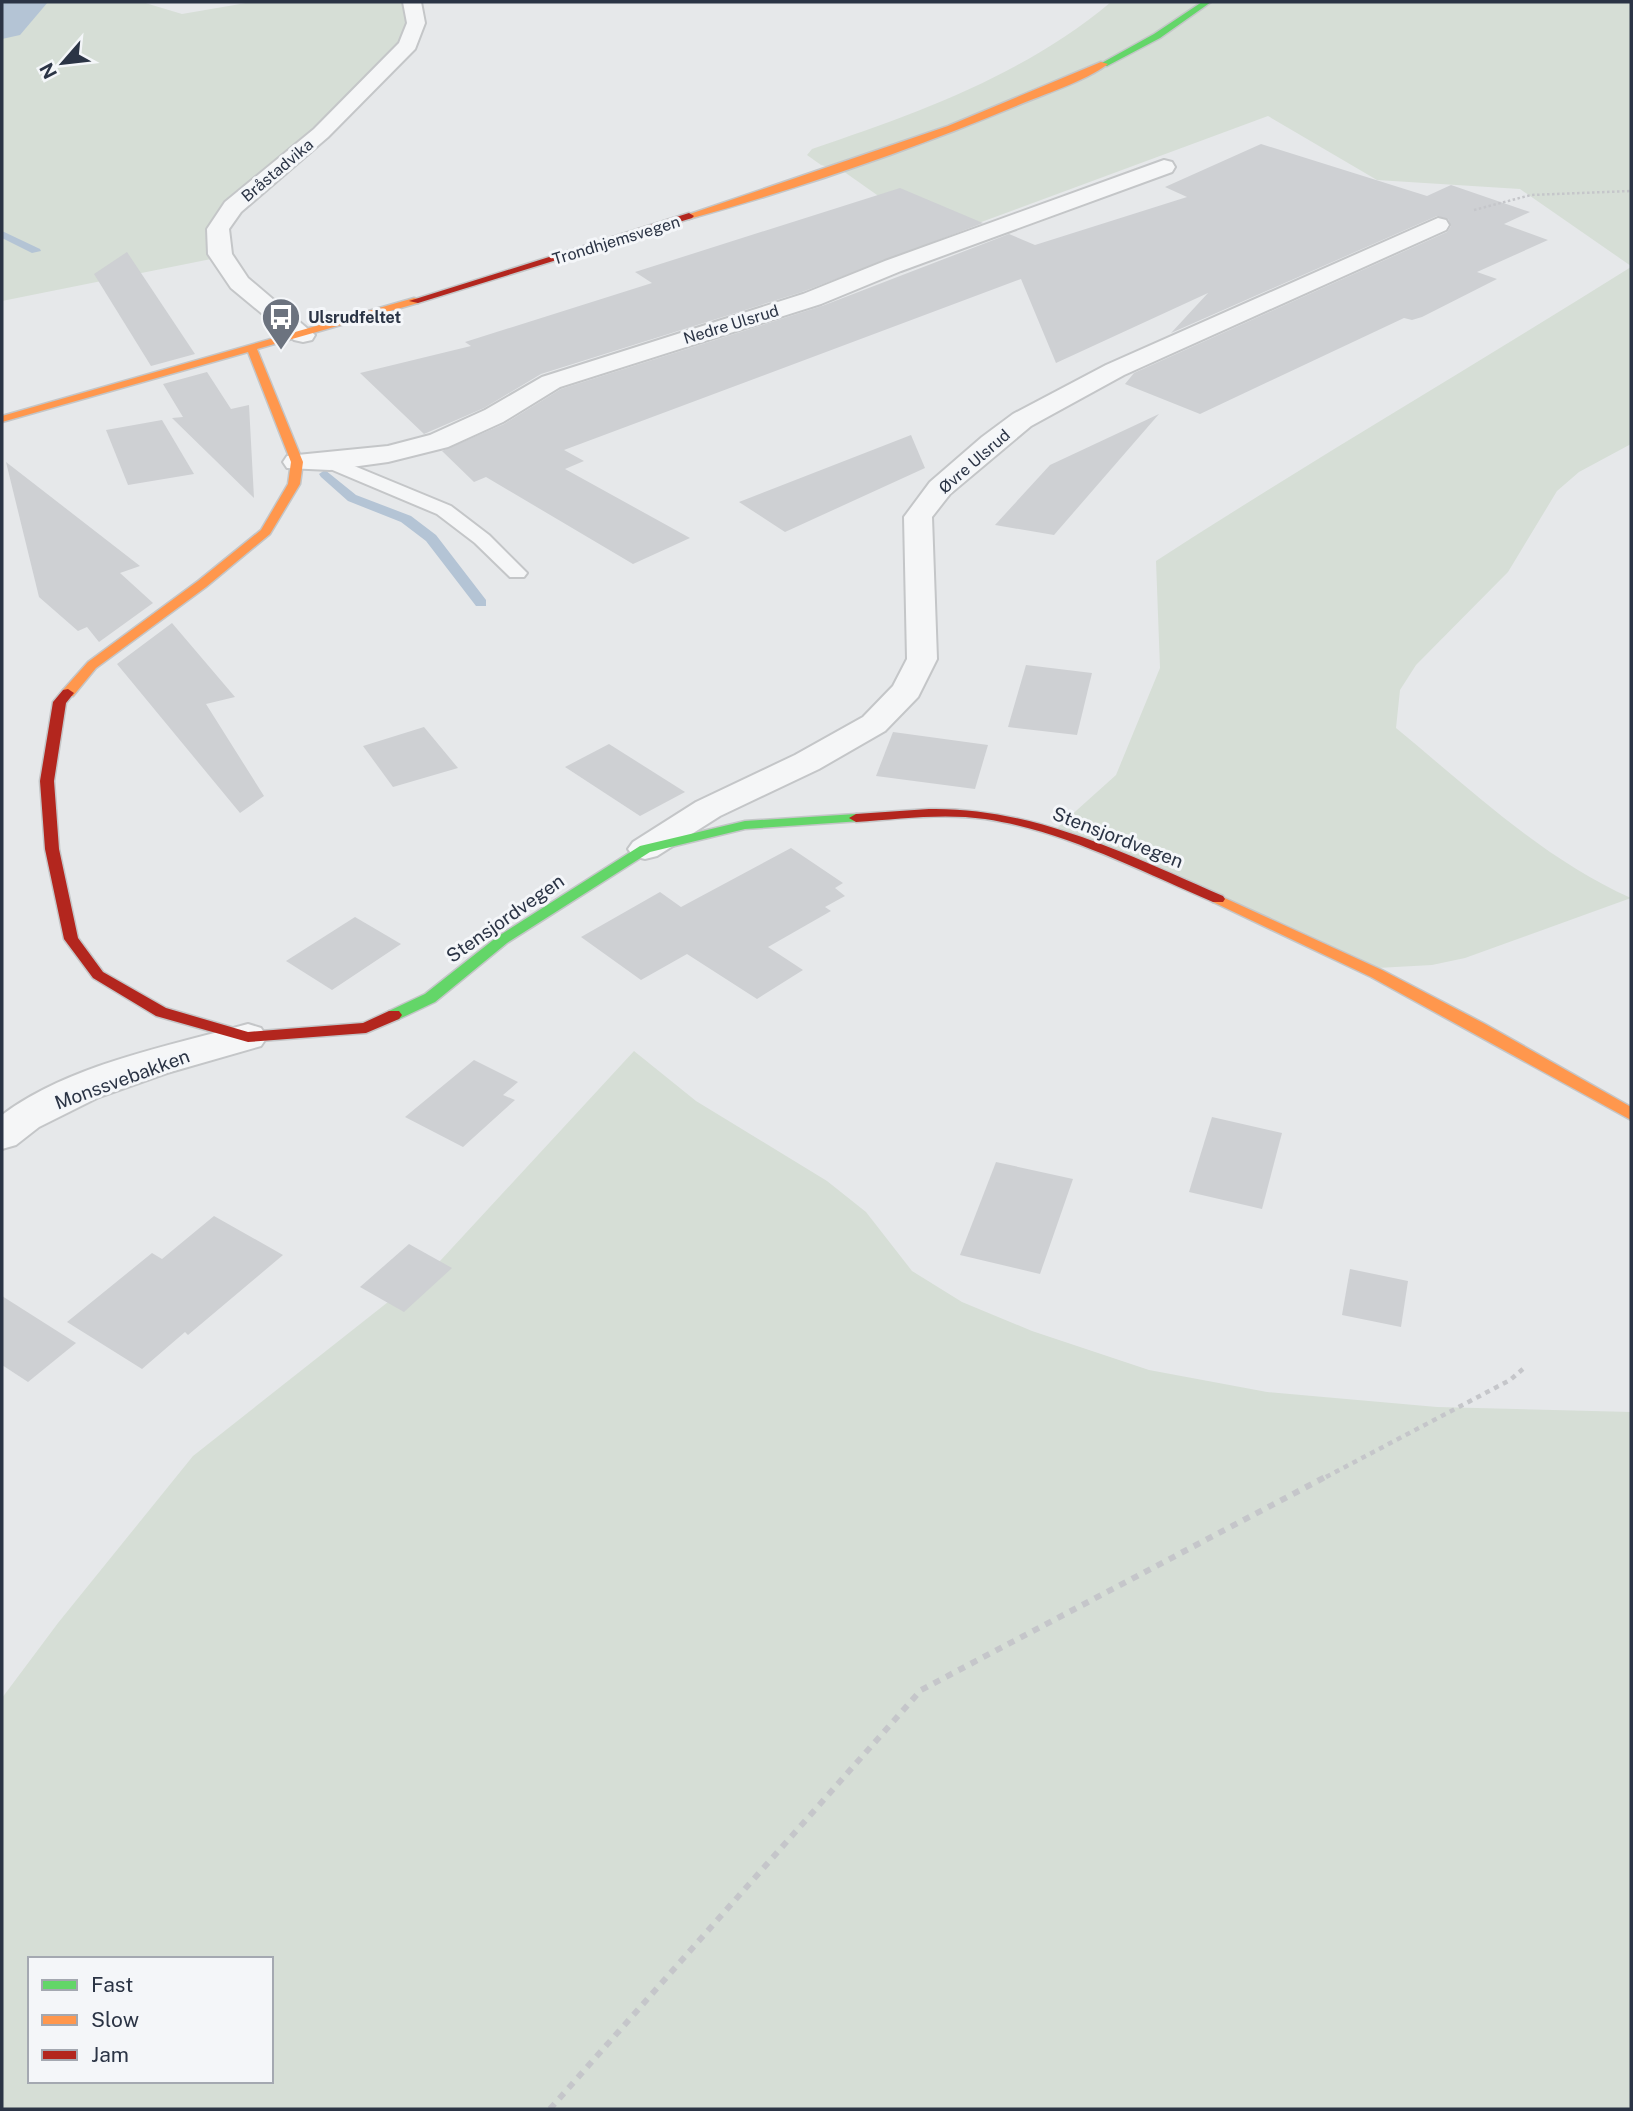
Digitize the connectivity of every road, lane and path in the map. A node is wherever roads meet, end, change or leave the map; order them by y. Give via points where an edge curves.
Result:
1 (412, 2) edge
2 (1207, 2) edge
3 (1164, 167) dead end
4 (1631, 191) edge
5 (1438, 225) joint
6 (303, 335) junction
7 (252, 349) junction
8 (2, 419) edge
9 (330, 461) junction
10 (297, 462) junction
11 (517, 573) dead end
12 (645, 849) junction
13 (248, 1037) junction
14 (1631, 1114) edge
15 (2, 1135) edge
16 (1524, 1368) dead end
17 (550, 2109) edge

1 - 6 street, Bråstadvika via 416,23 408,45 321,133 233,207 218,229 220,254 239,284
2 - 6 street, Trondhjemsvegen via 1134,51 916,141 691,217
3 - 9 street, Nedre Ulsrud via 813,299 551,382 494,416 439,441 388,454
4 - 5 path via 1509,200
5 - 12 street, Øvre Ulsrud via 1115,370 1022,420 992,443 940,488 918,517 922,659 907,690 874,723 708,810
6 - 7 street, Trondhjemsvegen
7 - 8 street, Trondhjemsvegen
7 - 10 street
9 - 10 street, Nedre Ulsrud
9 - 11 lane via 444,510
10 - 13 street, Stensjordvegen via 294,484 266,533 92,665 60,702 47,781 52,849 71,939 98,975 162,1012
12 - 13 street, Stensjordvegen via 502,940 430,998 366,1028
12 - 14 street, Stensjordvegen via 745,825 931,813 999,817 1081,841 1298,933 1526,1052
13 - 15 street, Monssvebakken via 118,1076 54,1101
16 - 17 path via 1510,1380 921,1690

